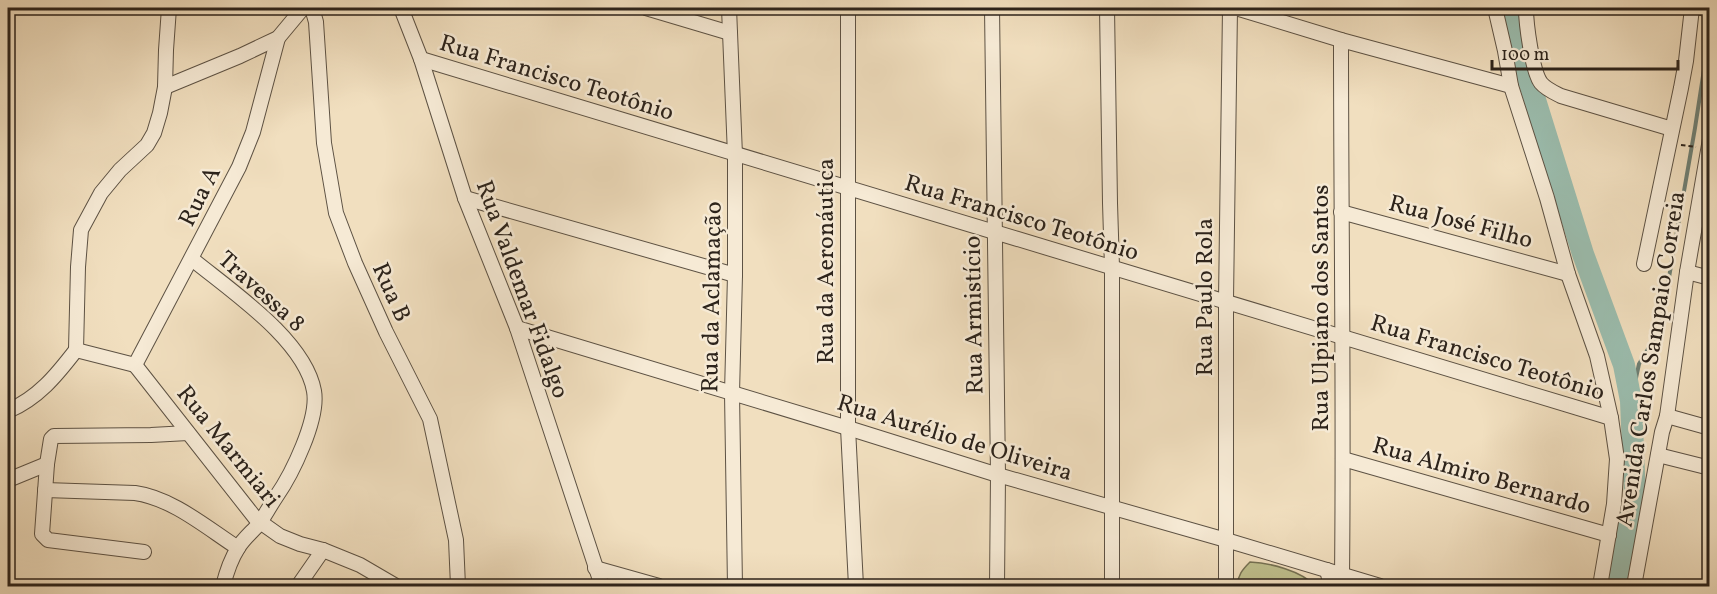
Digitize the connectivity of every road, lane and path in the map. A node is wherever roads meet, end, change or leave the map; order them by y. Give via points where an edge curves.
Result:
1 (170, 8) edge
2 (303, 8) edge
3 (312, 8) edge
4 (401, 8) edge
5 (646, 8) edge
6 (729, 8) edge
7 (848, 8) edge
8 (992, 8) edge
9 (1107, 8) edge
10 (1230, 8) edge
11 (1236, 8) edge
12 (1495, 8) edge
13 (1526, 8) edge
14 (1692, 8) edge
15 (1701, 8) edge
16 (1710, 10) edge
17 (729, 33) junction
18 (278, 38) junction
19 (1341, 40) junction
20 (421, 59) junction
21 (1511, 86) junction
22 (165, 87) junction
23 (1672, 129) junction
24 (1686, 146) dead end
25 (1706, 146) edge
26 (735, 155) junction
27 (847, 188) junction
28 (465, 198) junction
29 (1341, 212) junction
30 (995, 233) junction
31 (192, 259) junction
32 (1644, 264) dead end
33 (1112, 267) junction
34 (1687, 272) junction
35 (1568, 274) junction
36 (735, 275) junction
37 (1710, 278) edge
38 (1226, 300) junction
39 (517, 328) junction
40 (1341, 336) junction
41 (76, 350) junction
42 (135, 365) junction
43 (732, 393) junction
44 (8, 411) edge
45 (1667, 416) junction
46 (1611, 418) junction
47 (848, 428) junction
48 (1710, 428) edge
49 (188, 433) junction
50 (1658, 454) junction
51 (1343, 459) junction
52 (46, 464) junction
53 (1710, 468) edge
54 (998, 475) junction
55 (8, 480) edge
56 (45, 490) junction
57 (1112, 507) junction
58 (260, 522) junction
59 (1609, 535) junction
60 (1226, 540) junction
61 (238, 548) junction
62 (323, 550) junction
63 (144, 552) dead end
64 (595, 568) junction
65 (1327, 570) junction
66 (1341, 576) junction
67 (223, 586) edge
68 (298, 586) edge
69 (396, 586) edge
70 (458, 586) edge
71 (602, 586) edge
72 (660, 586) edge
73 (735, 586) edge
74 (856, 586) edge
75 (997, 586) edge
76 (1112, 586) edge
77 (1226, 586) edge
78 (1331, 586) edge
79 (1380, 586) edge
80 (1600, 586) edge
81 (1634, 586) edge

1 - 22 street
2 - 18 street
3 - 70 street, Rua B via 324,143 336,213 354,263 430,419 456,540
4 - 20 street, Rua Valdemar Fidalgo
5 - 17 street
6 - 17 street, Rua da Aclamação
7 - 27 street, Rua da Aeronáutica
8 - 30 street, Rua Armistício
9 - 33 street
10 - 38 street, Rua Paulo Rola
11 - 19 street
12 - 21 street, Avenida Carlos Sampaio Correia
13 - 23 street via 1534,64 1539,81 1549,90
14 - 23 street, Avenida Carlos Sampaio Correia
15 - 16 street
17 - 26 street, Rua da Aclamação
18 - 22 street
18 - 31 street, Rua A via 239,167
19 - 21 street
19 - 29 street, Rua Ulpiano dos Santos
20 - 26 street, Rua Francisco Teotônio
20 - 28 street, Rua Valdemar Fidalgo
21 - 35 street, Avenida Carlos Sampaio Correia
22 - 41 street via 147,146 101,193 81,230
23 - 32 street, Avenida Carlos Sampaio Correia
24 - 25 path
25 - 34 street, Avenida Carlos Sampaio Correia
26 - 27 street, Rua Francisco Teotônio
26 - 36 street, Rua da Aclamação
27 - 30 street, Rua Francisco Teotônio
27 - 47 street, Rua da Aeronáutica
28 - 36 street
28 - 39 street, Rua Valdemar Fidalgo
29 - 35 street, Rua José Filho
29 - 40 street, Rua Ulpiano dos Santos
30 - 33 street, Rua Francisco Teotônio
30 - 54 street, Rua Armistício
31 - 42 street, Rua A
31 - 58 street, Travessa 8 via 285,336 309,374 314,392 315,408 299,453
33 - 38 street, Rua Francisco Teotônio
33 - 57 street
34 - 37 street
34 - 45 street, Avenida Carlos Sampaio Correia
35 - 46 street, Avenida Carlos Sampaio Correia via 1598,356
36 - 43 street, Rua da Aclamação
38 - 40 street, Rua Francisco Teotônio
38 - 60 street, Rua Paulo Rola
39 - 43 street, Rua Aurélio de Oliveira
39 - 64 street, Rua Valdemar Fidalgo
40 - 46 street, Rua Francisco Teotônio
40 - 51 street, Rua Ulpiano dos Santos
41 - 42 street
41 - 44 street via 44,389
42 - 49 street, Rua Marmiari
43 - 47 street, Rua Aurélio de Oliveira
43 - 73 street, Rua da Aclamação
45 - 48 street
45 - 50 street, Avenida Carlos Sampaio Correia
46 - 59 street, Avenida Carlos Sampaio Correia via 1617,459
47 - 54 street, Rua Aurélio de Oliveira
47 - 74 street, Rua da Aeronáutica
49 - 52 street via 54,436
49 - 58 street, Rua Marmiari
50 - 53 street
50 - 81 street, Avenida Carlos Sampaio Correia
51 - 59 street, Rua Almiro Bernardo
51 - 66 street, Rua Ulpiano dos Santos
52 - 55 street
52 - 56 street
54 - 57 street, Rua Aurélio de Oliveira
54 - 75 street, Rua Armistício
56 - 61 street via 148,495
56 - 63 street via 42,534 48,540
57 - 60 street, Rua Aurélio de Oliveira
57 - 76 street
58 - 61 street, Travessa 8
58 - 62 street, Rua Marmiari via 280,536
59 - 80 street, Avenida Carlos Sampaio Correia
60 - 65 street, Rua Aurélio de Oliveira
60 - 77 street, Rua Paulo Rola
61 - 67 street, Travessa 8
62 - 68 street
62 - 69 street, Rua Marmiari
64 - 71 street, Rua Valdemar Fidalgo
64 - 72 street
65 - 66 street, Rua Aurélio de Oliveira
65 - 78 street
66 - 79 street, Rua Aurélio de Oliveira

